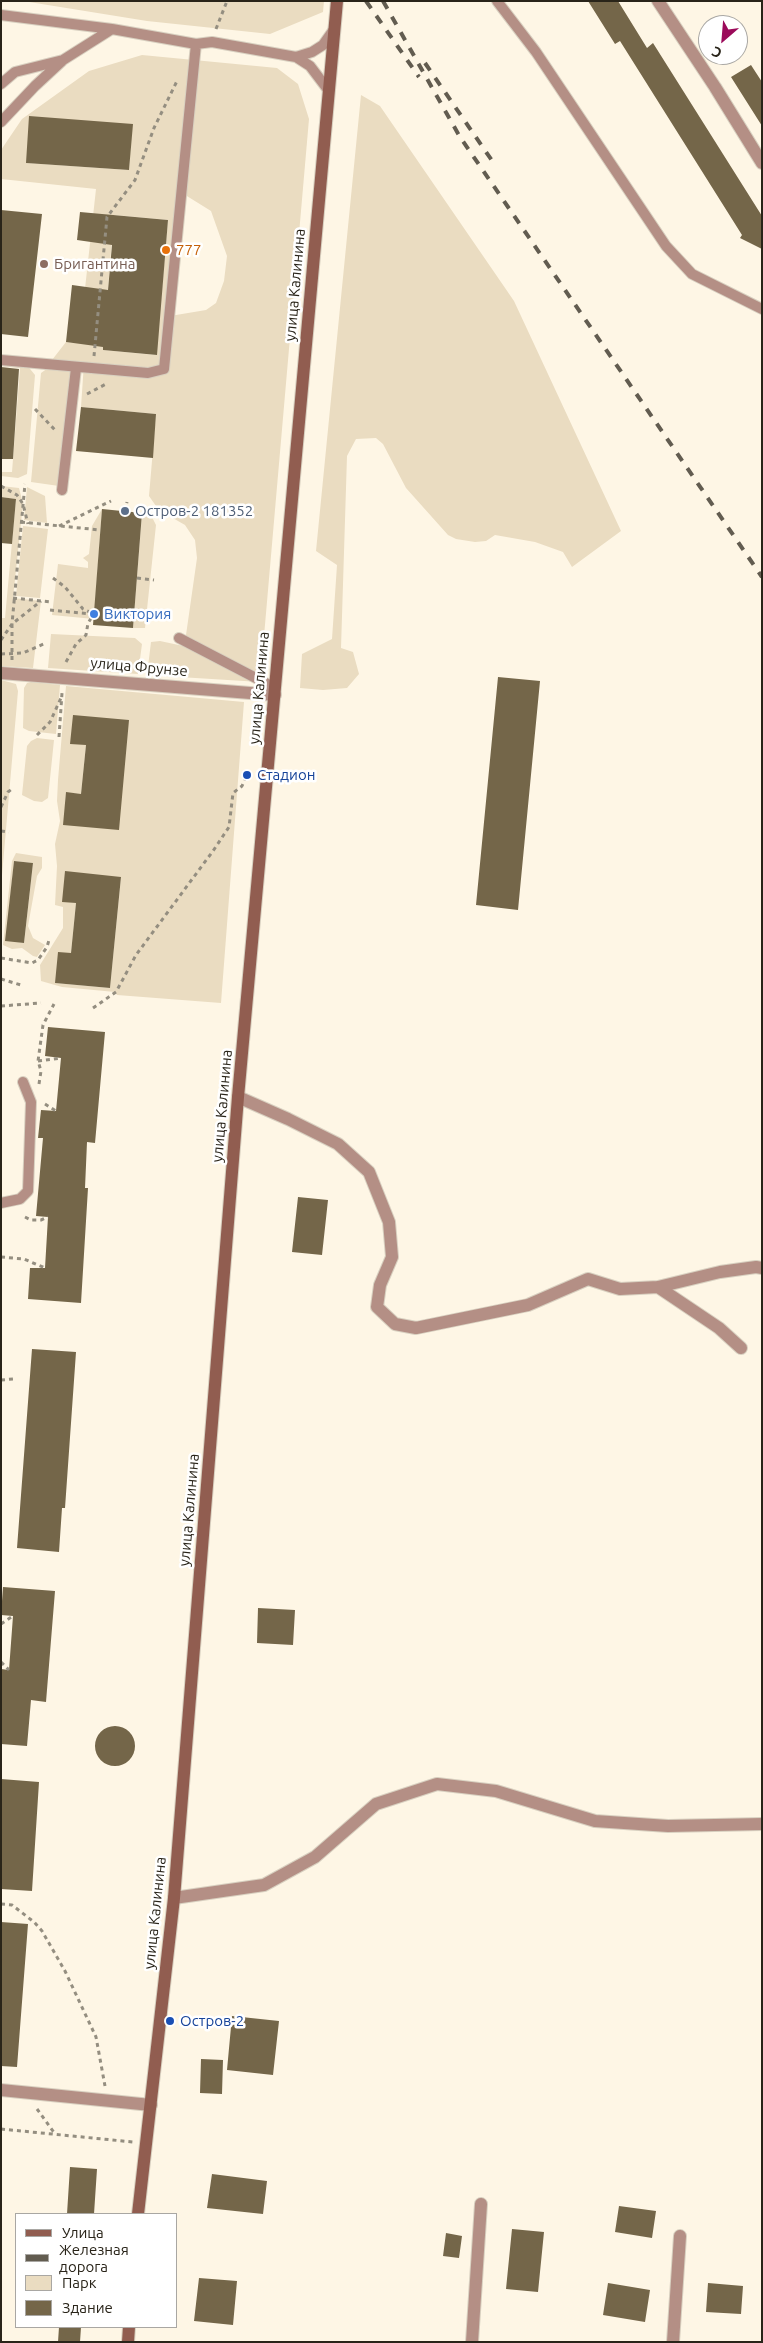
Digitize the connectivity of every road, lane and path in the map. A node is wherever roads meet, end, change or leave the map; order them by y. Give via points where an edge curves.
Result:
1 (227, 1) edge
2 (337, 1) edge
3 (497, 1) edge
4 (658, 1) edge
5 (1, 15) edge
6 (335, 28) junction
7 (112, 29) junction
8 (212, 42) junction
9 (196, 44) junction
10 (296, 57) junction
11 (63, 60) junction
12 (179, 78) dead end
13 (1, 84) edge
14 (329, 91) junction
15 (1, 122) edge
16 (762, 163) edge
17 (762, 309) edge
18 (1, 360) edge
19 (76, 368) junction
20 (93, 369) junction
21 (128, 372) junction
22 (72, 402) junction
23 (35, 409) dead end
24 (67, 443) junction
25 (25, 484) dead end
26 (1, 486) edge
27 (62, 490) dead end
28 (111, 501) dead end
29 (126, 502) dead end
30 (23, 504) junction
31 (125, 512) dead end
32 (21, 522) junction
33 (28, 524) junction
34 (58, 527) junction
35 (100, 530) dead end
36 (53, 578) dead end
37 (137, 578) dead end
38 (154, 580) dead end
39 (13, 598) junction
40 (41, 601) junction
41 (51, 602) dead end
42 (50, 610) dead end
43 (94, 614) junction
44 (133, 618) dead end
45 (149, 619) dead end
46 (12, 624) junction
47 (179, 638) dead end
48 (1, 640) edge
49 (46, 643) dead end
50 (1, 654) edge
51 (12, 654) junction
52 (7, 673) edge
53 (64, 678) junction
54 (275, 691) junction
55 (62, 695) junction
56 (37, 735) dead end
57 (59, 737) dead end
58 (247, 775) dead end
59 (13, 788) dead end
60 (1, 807) edge
61 (1, 831) edge
62 (9, 832) dead end
63 (49, 940) dead end
64 (1, 958) edge
65 (1, 979) edge
66 (21, 985) dead end
67 (41, 1003) dead end
68 (54, 1004) dead end
69 (1, 1006) edge
70 (94, 1008) dead end
71 (61, 1058) dead end
72 (38, 1060) junction
73 (23, 1082) dead end
74 (238, 1097) junction
75 (32, 1102) junction
76 (56, 1111) dead end
77 (1, 1203) edge
78 (25, 1217) dead end
79 (48, 1217) dead end
80 (1, 1258) edge
81 (45, 1268) dead end
82 (762, 1268) edge
83 (658, 1287) junction
84 (741, 1348) dead end
85 (12, 1379) dead end
86 (1, 1380) edge
87 (13, 1616) dead end
88 (1, 1624) edge
89 (1, 1662) edge
90 (8, 1670) dead end
91 (762, 1824) edge
92 (174, 1898) junction
93 (1, 1904) edge
94 (1, 2090) edge
95 (116, 2100) junction
96 (151, 2104) junction
97 (1, 2129) edge
98 (146, 2143) junction
99 (481, 2204) dead end
100 (138, 2213) edge
101 (680, 2236) dead end
102 (129, 2328) edge
103 (128, 2342) edge
104 (472, 2342) edge
105 (673, 2342) edge

1 - 8 path
2 - 6 main road, улица Калинина
3 - 17 lane via 536,52 666,246 692,274
4 - 16 street
5 - 7 lane
6 - 10 lane via 323,45
6 - 14 main road, улица Калинина
7 - 9 lane
7 - 11 lane
8 - 9 lane
8 - 10 lane
9 - 21 lane via 164,369 148,373
10 - 14 lane via 310,66
11 - 13 lane via 15,72
11 - 15 lane
12 - 20 path via 154,128 135,180 107,217
14 - 54 main road, улица Калинина
18 - 19 lane
19 - 20 lane
19 - 22 lane
20 - 21 lane
21 - 22 path
22 - 24 lane
23 - 24 path
24 - 27 lane
25 - 30 path
26 - 30 path via 17,495
28 - 34 path
29 - 31 path
30 - 32 path
30 - 33 path
32 - 33 path
32 - 39 path
33 - 34 path
34 - 35 path
36 - 43 path via 84,609
37 - 38 path
39 - 40 path
39 - 46 path
40 - 41 path
40 - 46 path
42 - 43 path
43 - 53 path via 88,622 86,635 68,656
44 - 45 path
46 - 48 path
46 - 51 path
47 - 54 lane
49 - 51 path
50 - 51 path
51 - 52 path
52 - 53 street, улица Фрунзе
53 - 54 street, улица Фрунзе
53 - 55 path
54 - 74 main road, улица Калинина
55 - 56 path via 50,722
55 - 57 path
58 - 70 path via 242,786 233,793 229,827 136,955 116,992
59 - 60 path
61 - 62 path
63 - 64 path via 38,960
65 - 66 path
67 - 69 path
68 - 72 path via 43,1025
71 - 72 path
72 - 75 path via 41,1071
73 - 75 lane
74 - 83 street via 338,1144 369,1172 389,1222 392,1257 380,1286 377,1307 395,1324 416,1328 528,1305 588,1279 620,1289
74 - 92 main road, улица Калинина
75 - 76 path via 48,1105
75 - 77 lane via 28,1191 20,1199
78 - 79 path via 41,1220
80 - 81 path via 24,1259
82 - 83 street via 720,1272
83 - 84 street via 719,1328
85 - 86 path
87 - 88 path
89 - 90 path
91 - 92 street via 668,1826 595,1820 496,1791 437,1784 376,1804 315,1857 264,1885
92 - 96 main road, улица Калинина
93 - 95 path via 12,1905 42,1931 90,2023 96,2037 104,2085
94 - 95 street
95 - 96 street
96 - 98 main road, улица Калинина
97 - 98 path
98 - 100 main road, улица Калинина
99 - 104 street
101 - 105 street
102 - 103 main road

